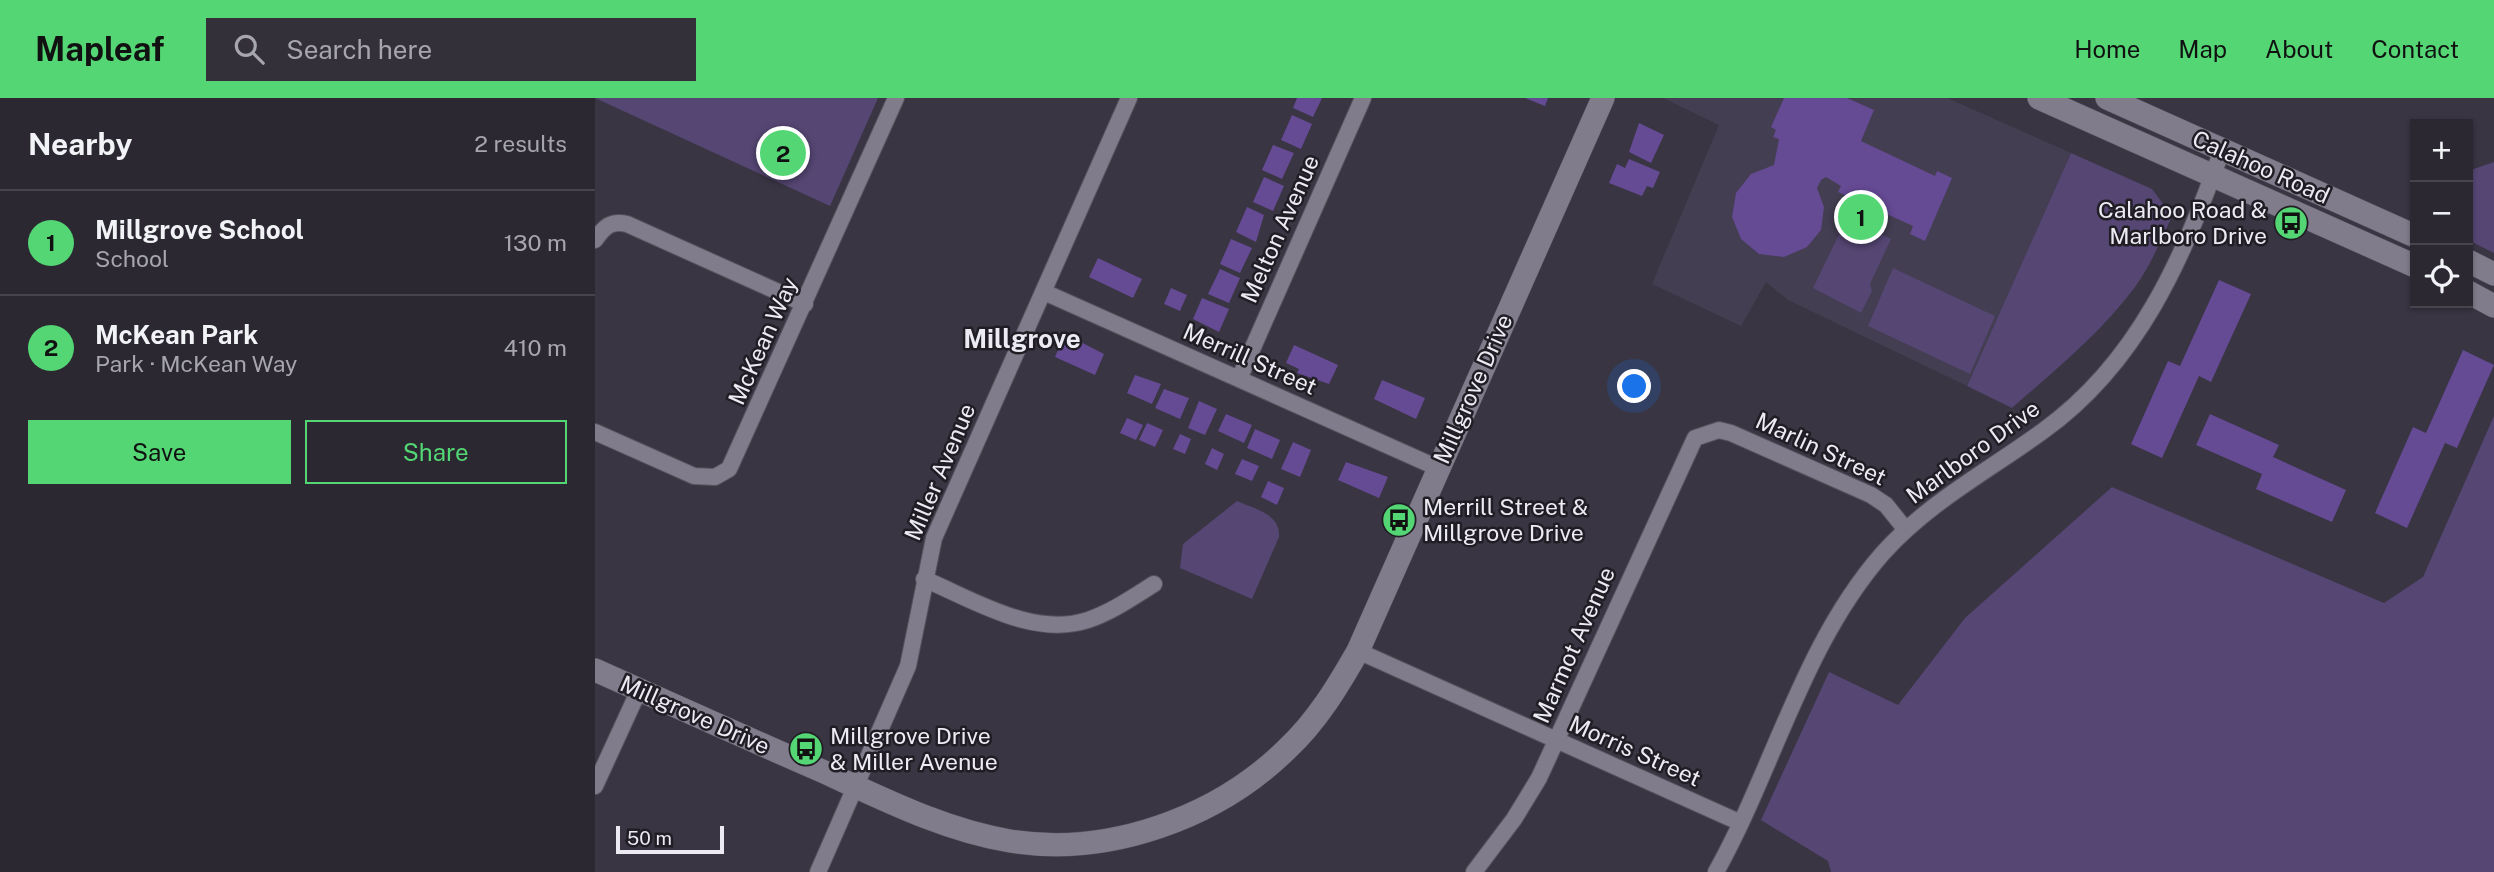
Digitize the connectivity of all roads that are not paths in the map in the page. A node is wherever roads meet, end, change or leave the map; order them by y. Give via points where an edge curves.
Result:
1 (896, 98) edge
2 (1129, 98) edge
3 (1363, 98) edge
4 (1603, 98) edge
5 (2039, 98) edge
6 (2107, 98) edge
7 (2222, 149) junction
8 (2213, 176) junction
9 (2410, 234) edge
10 (595, 240) edge
11 (2410, 264) edge
12 (2473, 264) edge
13 (2494, 274) edge
14 (1044, 292) junction
15 (2473, 295) edge
16 (805, 304) junction
17 (2494, 306) edge
18 (1239, 379) junction
19 (595, 432) edge
20 (1706, 433) joint
21 (1438, 468) junction
22 (1906, 530) junction
23 (924, 579) junction
24 (1154, 584) dead end
25 (1358, 651) junction
26 (595, 670) edge
27 (639, 690) junction
28 (1557, 740) junction
29 (595, 786) edge
30 (856, 786) junction
31 (1741, 823) junction
32 (818, 872) edge
33 (1474, 872) edge
34 (1716, 872) edge

1 - 16 street, McKean Way
2 - 14 street, Miller Avenue
3 - 18 street, Melton Avenue
4 - 21 street, Millgrove Drive
5 - 8 street, Calahoo Road
6 - 7 street, Calahoo Road
7 - 8 street, Marlboro Drive
7 - 9 street, Calahoo Road
8 - 11 street, Calahoo Road
8 - 22 street, Marlboro Drive via 2154,309 2113,368 2043,431 1954,489
10 - 16 street via 608,225 627,224
12 - 13 street
14 - 18 street, Merrill Street
14 - 23 street, Miller Avenue via 935,538
15 - 17 street
16 - 19 street, McKean Way via 729,469 715,477 694,476
18 - 21 street, Merrill Street
20 - 22 street, Marlin Street via 1731,433 1871,495 1886,505
20 - 28 street, Marmot Avenue via 1688,447
21 - 25 street, Millgrove Drive
22 - 31 street, Marlboro Drive via 1838,615
23 - 24 street via 1018,619 1053,625 1109,611
23 - 30 street, Miller Avenue via 908,666
25 - 28 street, Morris Street
25 - 30 street, Millgrove Drive via 1307,728 1258,774 1187,816 1143,832 1079,842 1014,841 952,827
26 - 27 street, Millgrove Drive
27 - 29 street
27 - 30 street, Millgrove Drive
28 - 31 street, Morris Street
28 - 33 street, Marmot Avenue via 1514,819
30 - 32 street, Miller Avenue
31 - 34 street, Marlboro Drive

